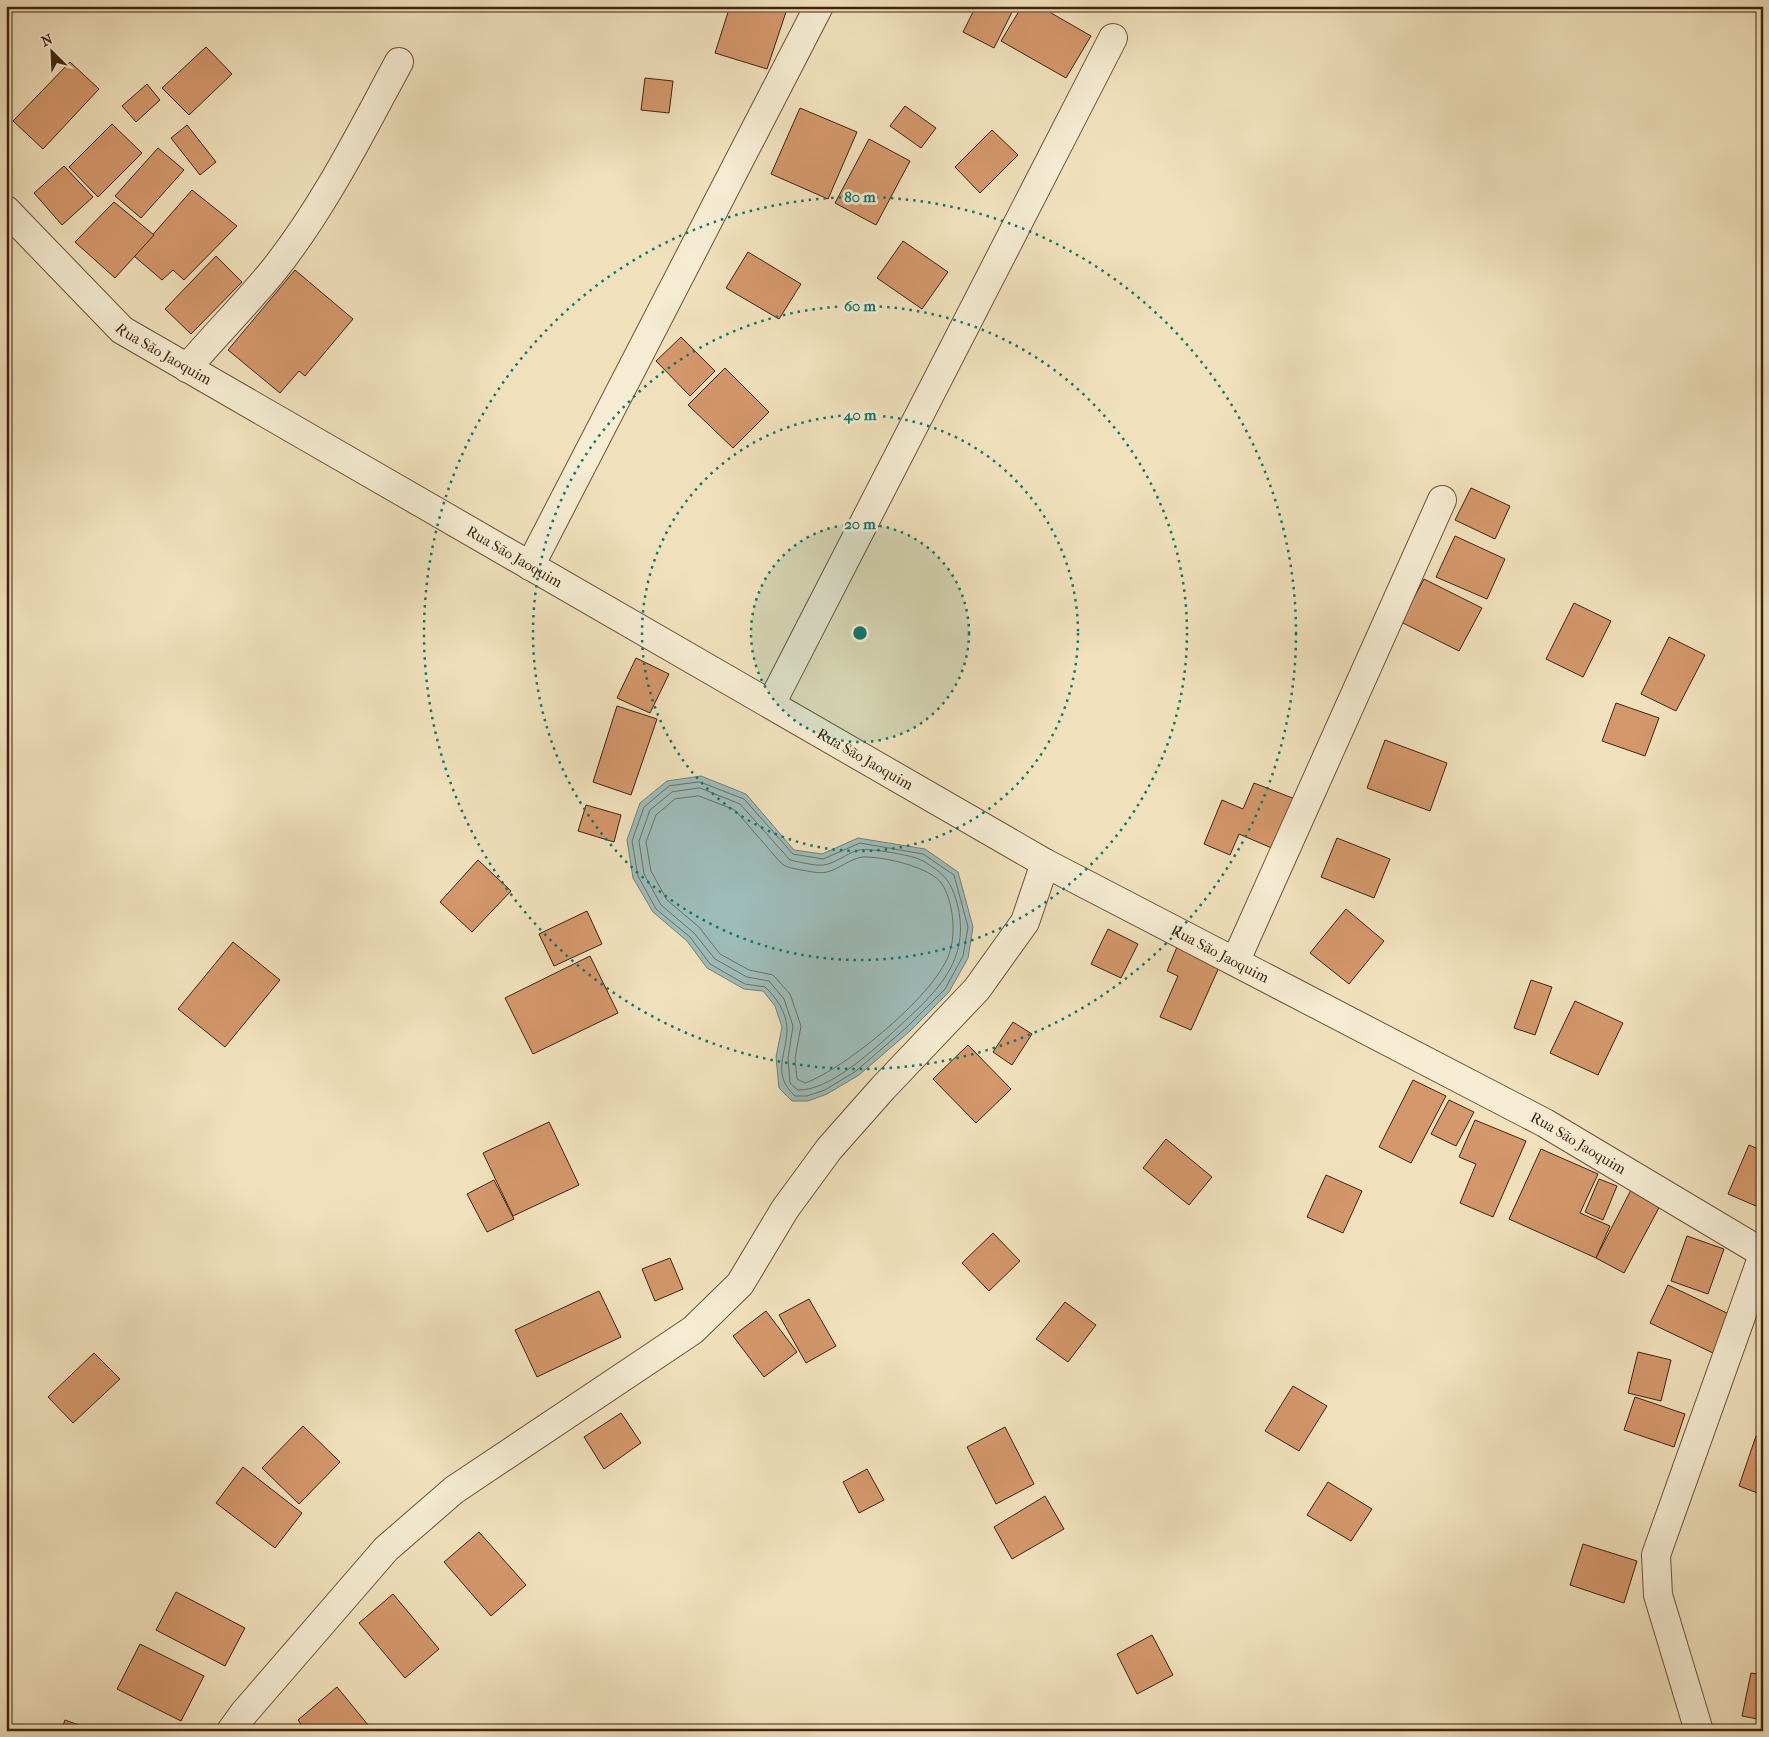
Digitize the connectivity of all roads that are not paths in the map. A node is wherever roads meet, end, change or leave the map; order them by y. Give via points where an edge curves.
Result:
1 (819, 6) edge
2 (1113, 38) dead end
3 (399, 62) dead end
4 (6, 210) edge
5 (187, 368) junction
6 (1442, 500) dead end
7 (530, 566) junction
8 (771, 704) junction
9 (1045, 863) junction
10 (1236, 960) junction
11 (1763, 1254) edge
12 (232, 1731) edge
13 (1699, 1731) edge

1 - 7 street
2 - 8 street
3 - 5 street via 334,183 298,237 272,272
4 - 5 street, Rua São Jaoquim via 122,330
5 - 7 street, Rua São Jaoquim
6 - 10 street
7 - 8 street, Rua São Jaoquim
8 - 9 street, Rua São Jaoquim
9 - 10 street, Rua São Jaoquim
9 - 12 street via 1025,922 978,989 829,1149 785,1209 740,1284 693,1330 454,1490 393,1543 340,1599 244,1712
10 - 11 street, Rua São Jaoquim via 1545,1123
11 - 13 street via 1656,1555 1658,1595

